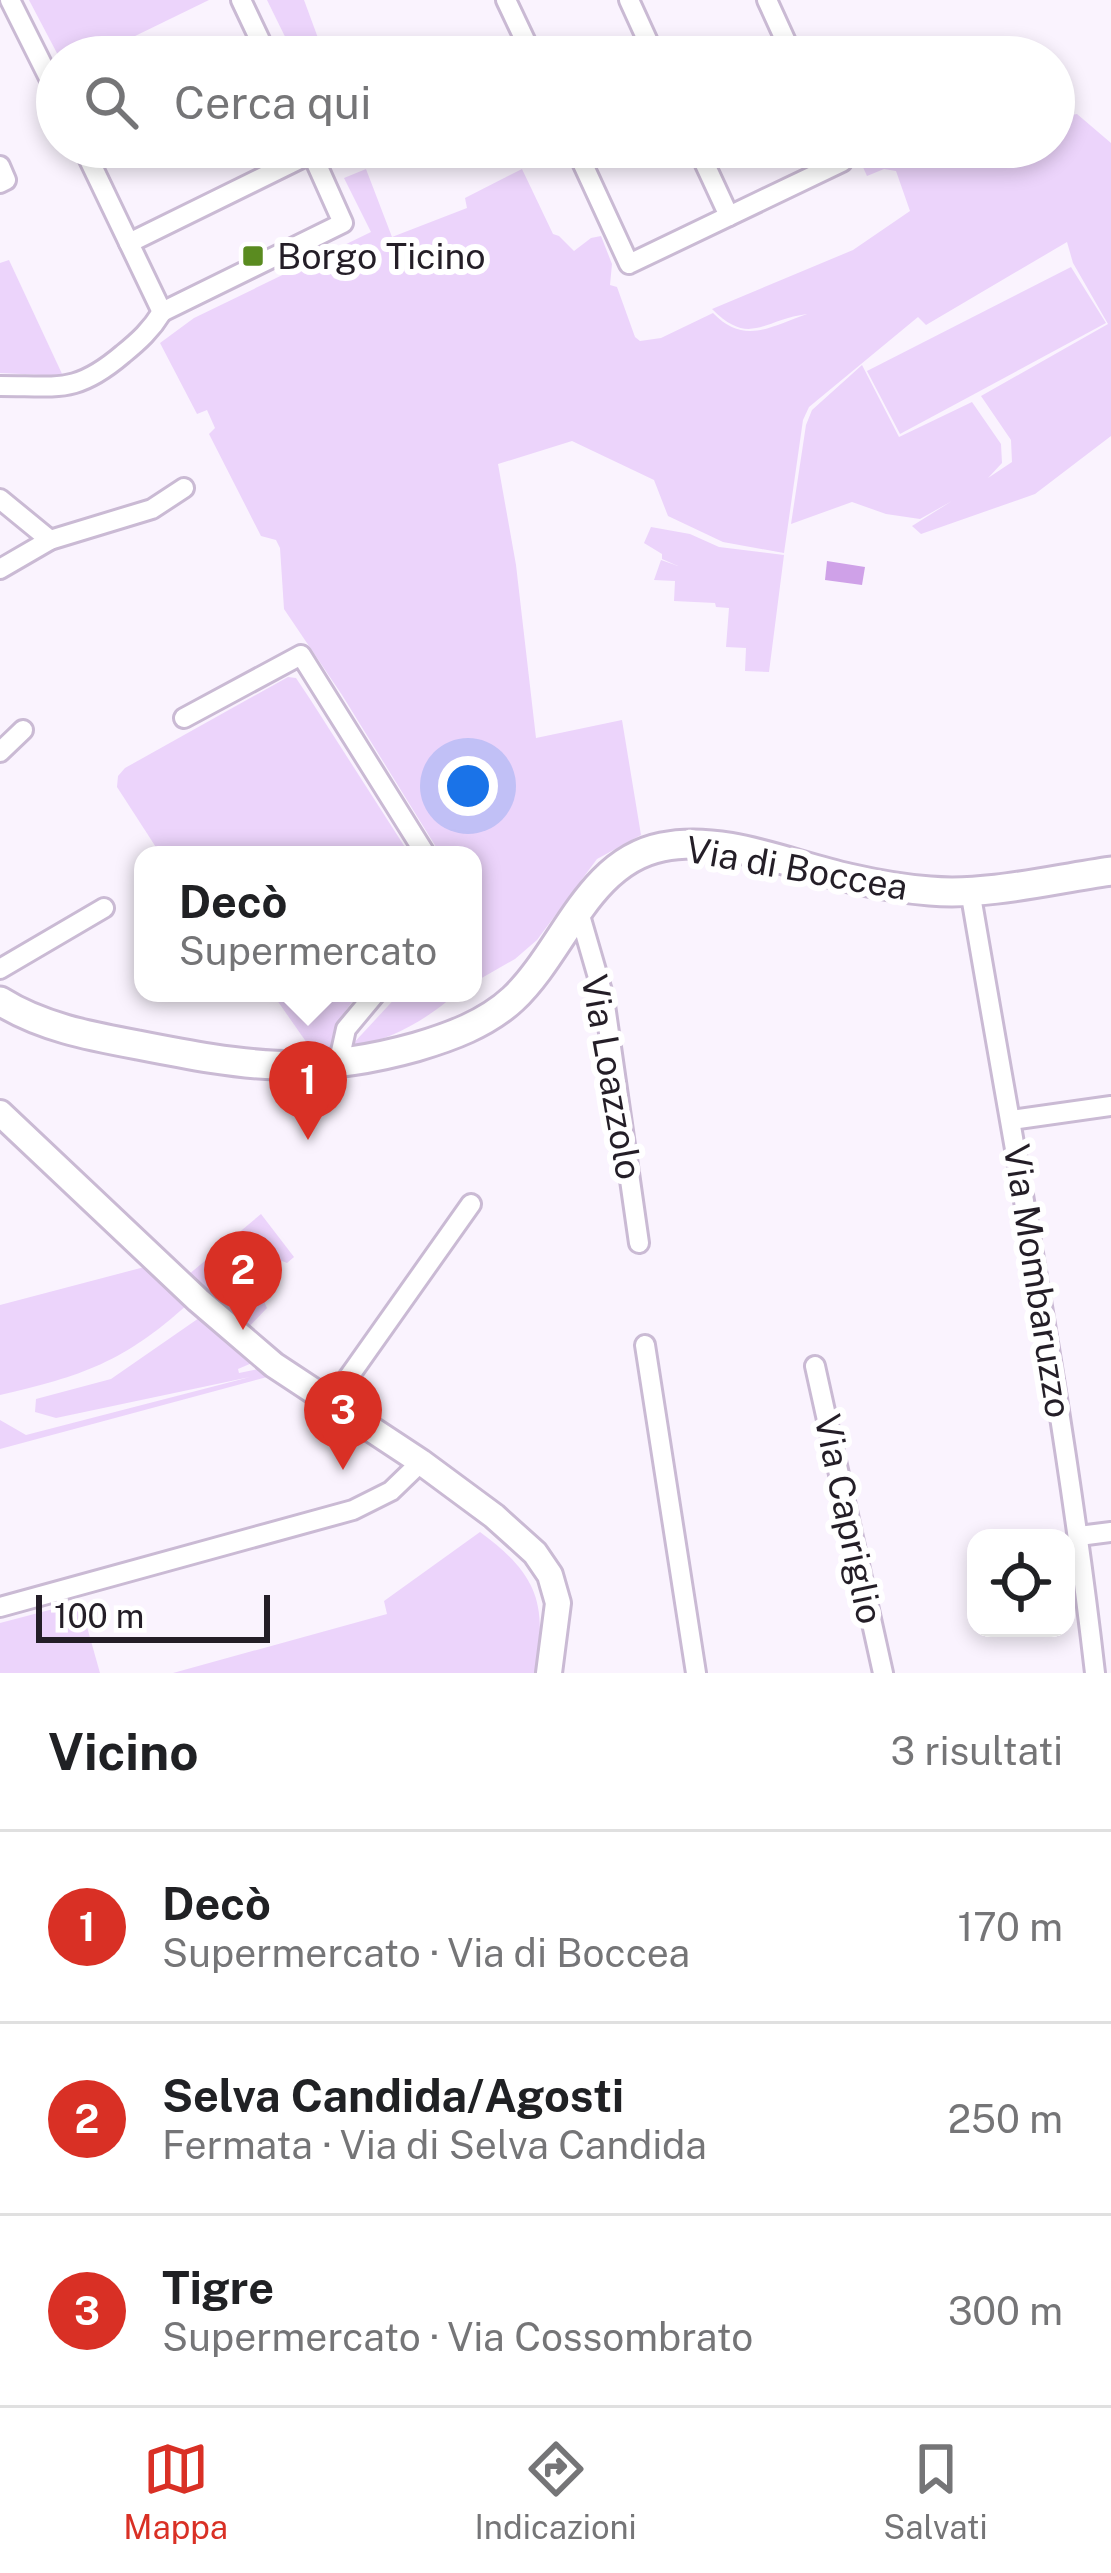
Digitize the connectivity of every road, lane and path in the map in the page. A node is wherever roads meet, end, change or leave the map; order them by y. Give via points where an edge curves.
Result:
1 (10, 0) edge
2 (241, 0) edge
3 (506, 0) edge
4 (629, 0) edge
5 (767, 0) edge
6 (258, 36) edge
7 (522, 36) edge
8 (645, 36) edge
9 (783, 36) edge
10 (36, 52) edge
11 (0, 166) edge
12 (93, 168) edge
13 (276, 168) edge
14 (319, 168) edge
15 (584, 168) edge
16 (707, 168) edge
17 (829, 168) edge
18 (0, 183) edge
19 (729, 216) junction
20 (130, 243) junction
21 (162, 312) junction
22 (0, 386) edge
23 (184, 488) dead end
24 (0, 499) edge
25 (50, 540) junction
26 (0, 569) edge
27 (184, 718) dead end
28 (23, 730) dead end
29 (0, 752) edge
30 (420, 846) edge
31 (1111, 871) edge
32 (970, 890) junction
33 (104, 908) dead end
34 (579, 912) junction
35 (0, 969) edge
36 (0, 1001) edge
37 (368, 1002) edge
38 (338, 1065) junction
39 (1111, 1106) edge
40 (0, 1113) edge
41 (1012, 1120) junction
42 (471, 1204) dead end
43 (639, 1243) dead end
44 (645, 1345) dead end
45 (814, 1366) dead end
46 (331, 1402) junction
47 (421, 1462) junction
48 (1111, 1532) edge
49 (1079, 1536) junction
50 (0, 1607) edge
51 (549, 1673) edge
52 (696, 1673) edge
53 (883, 1673) edge
54 (1095, 1673) edge

1 - 10 street
2 - 6 street
3 - 7 street
4 - 8 street
5 - 9 street
11 - 18 street
12 - 20 street
13 - 20 street
14 - 21 street via 343,224
15 - 19 street via 629,264
16 - 19 street
17 - 19 street
20 - 21 street
21 - 22 street via 90,380
23 - 25 street via 152,509
24 - 25 street
25 - 26 street
27 - 30 street via 301,655
28 - 29 street
31 - 32 main road, Via di Boccea
32 - 34 main road, Via di Boccea via 871,882 682,844 627,860
32 - 41 street, Via Mombaruzzo
33 - 35 street
34 - 38 main road, Via di Boccea via 530,980 487,1018 422,1045
34 - 43 street, Via Loazzolo via 604,998
36 - 38 main road, Via di Boccea via 62,1029 232,1064
37 - 38 street via 346,1029
39 - 41 street
40 - 46 street via 198,1300
41 - 49 street, Via Mombaruzzo
42 - 46 street
44 - 52 street
45 - 53 street, Via Capriglio
46 - 47 street
47 - 50 street via 374,1503
47 - 51 street via 544,1564 558,1603
48 - 49 street
49 - 54 street, Via Mombaruzzo

